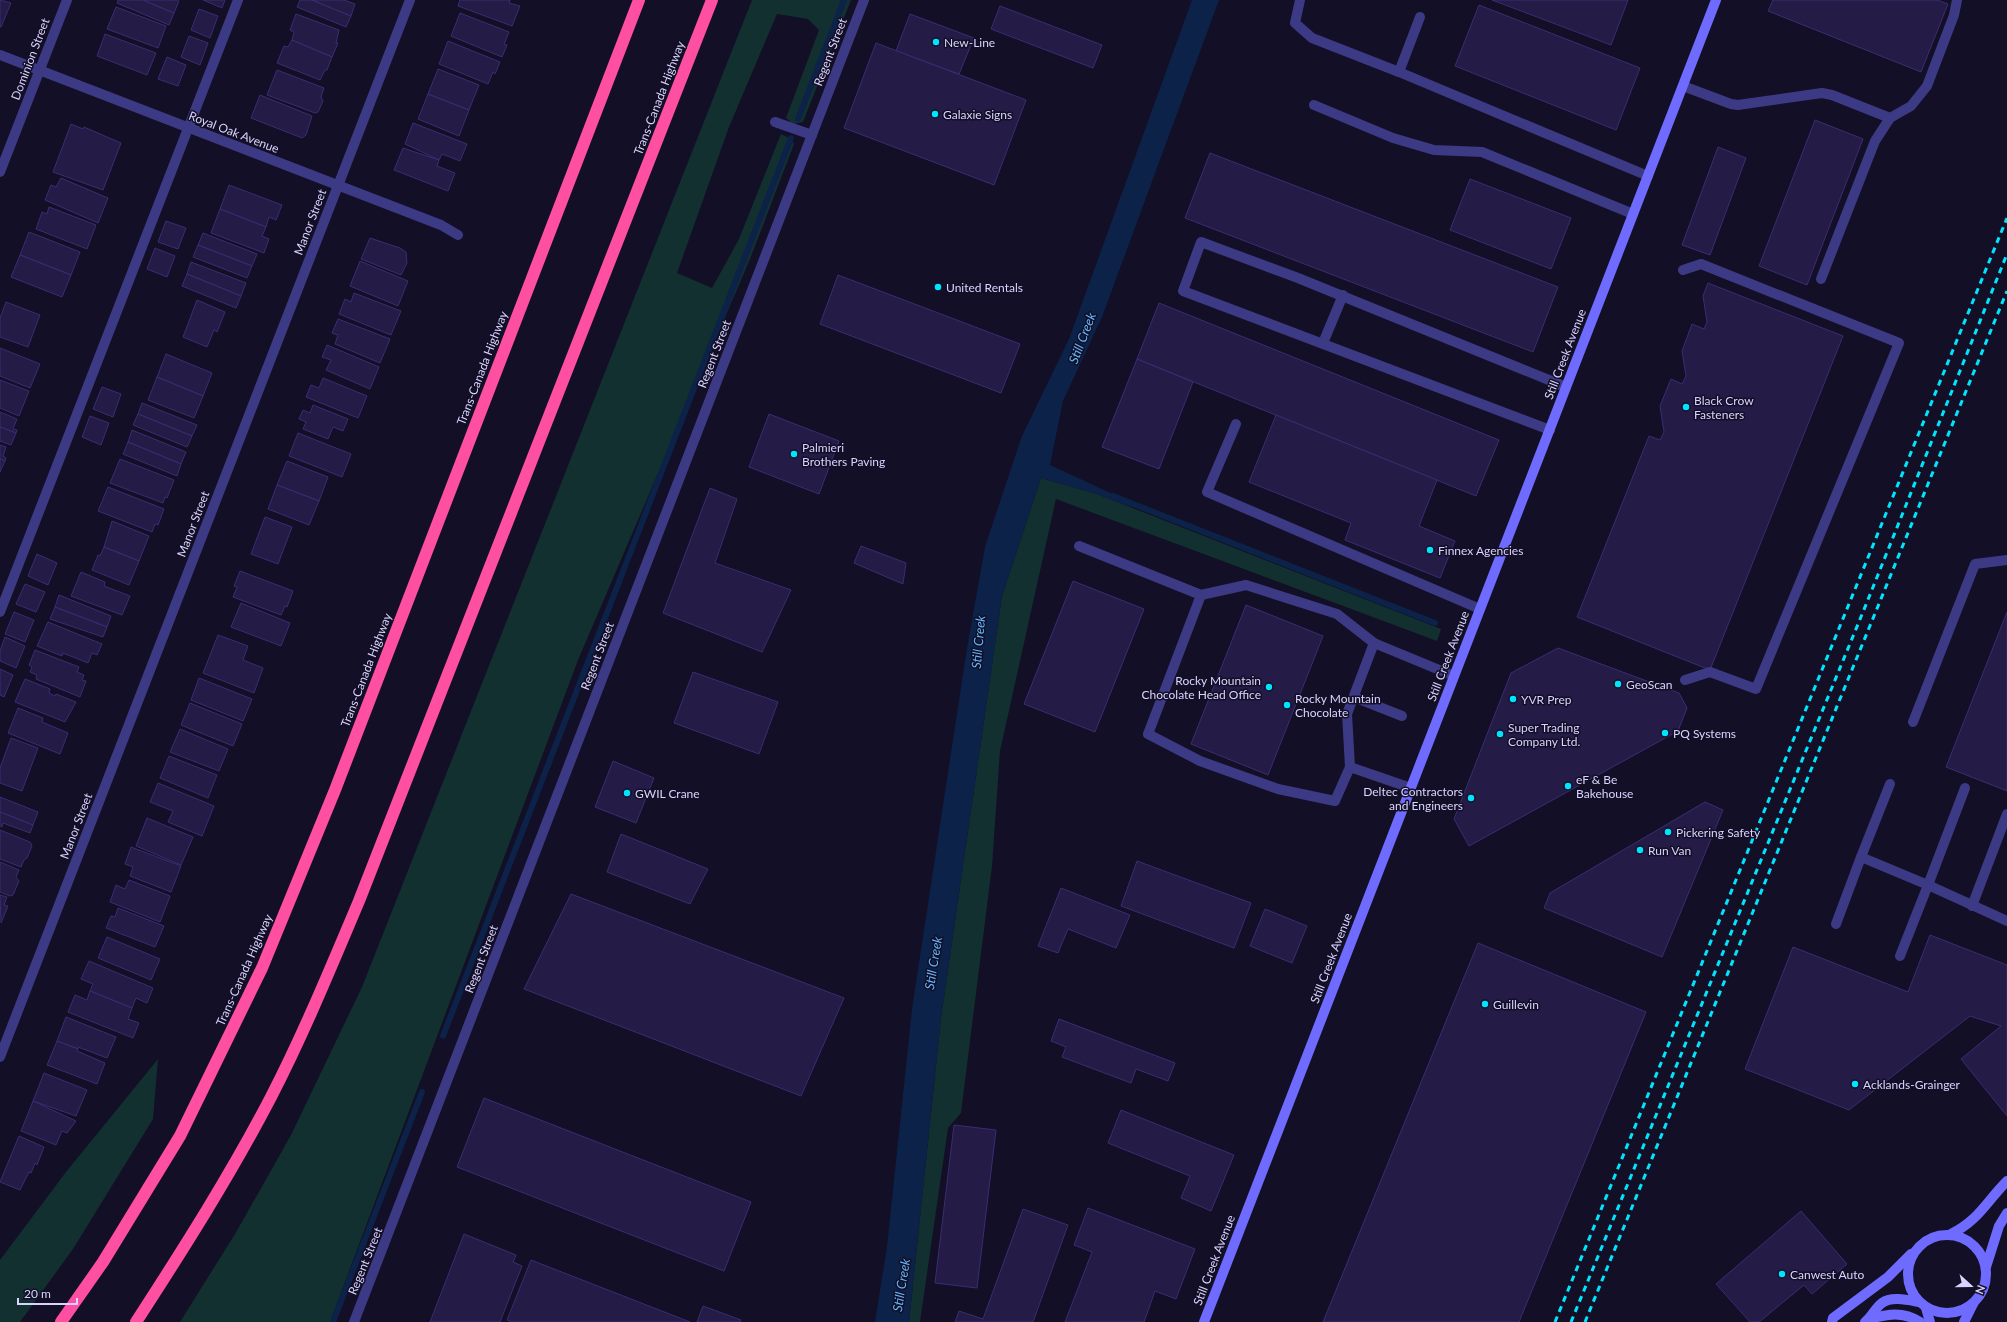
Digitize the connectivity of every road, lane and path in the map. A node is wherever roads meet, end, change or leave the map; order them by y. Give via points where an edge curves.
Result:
1 (67, 0) edge
2 (238, 0) edge
3 (410, 0) edge
4 (639, 0) edge
5 (712, 0) edge
6 (864, 0) edge
7 (1300, 0) edge
8 (1716, 0) edge
9 (1957, 0) edge
10 (1420, 17) dead end
11 (0, 55) edge
12 (39, 70) junction
13 (1399, 72) junction
14 (1683, 86) junction
15 (1314, 105) dead end
16 (1890, 118) junction
17 (775, 122) dead end
18 (188, 128) junction
19 (812, 135) junction
20 (0, 172) edge
21 (1648, 176) junction
22 (338, 186) junction
23 (1633, 214) junction
24 (458, 235) dead end
25 (1683, 270) dead end
26 (1820, 279) dead end
27 (1343, 295) junction
28 (1323, 343) junction
29 (1566, 387) junction
30 (1236, 424) dead end
31 (1550, 430) junction
32 (1079, 546) dead end
33 (2007, 560) edge
34 (1201, 595) junction
35 (1480, 609) junction
36 (0, 612) edge
37 (1374, 644) junction
38 (1454, 676) junction
39 (1685, 680) dead end
40 (1354, 697) junction
41 (1402, 716) dead end
42 (1913, 722) dead end
43 (1350, 767) junction
44 (1890, 784) dead end
45 (1411, 788) junction
46 (1965, 788) dead end
47 (2007, 814) edge
48 (1860, 857) junction
49 (1928, 885) junction
50 (1972, 906) junction
51 (2007, 922) edge
52 (1836, 924) dead end
53 (1900, 956) dead end
54 (0, 1057) edge
55 (2007, 1181) edge
56 (2007, 1213) edge
57 (1951, 1234) junction
58 (1915, 1249) junction
59 (1986, 1267) junction
60 (1974, 1302) junction
61 (1923, 1305) junction
62 (1867, 1320) edge
63 (61, 1322) edge
64 (136, 1322) edge
65 (354, 1322) edge
66 (1204, 1322) edge
67 (1832, 1322) edge
68 (1920, 1322) edge
69 (1930, 1322) edge
70 (1964, 1322) edge

1 - 12 street, Dominion Street
2 - 18 street
3 - 22 street, Manor Street
4 - 63 highway, Trans-Canada Highway via 335,790 262,968 180,1136 103,1262
5 - 64 highway, Trans-Canada Highway via 359,901 314,1006 271,1097 196,1228
6 - 19 street, Regent Street
7 - 13 street via 1295,23 1312,38
8 - 14 street, Still Creek Avenue
9 - 16 street via 1954,16 1926,86 1911,106
10 - 13 street
11 - 12 street, Royal Oak Avenue
12 - 18 street, Royal Oak Avenue
12 - 20 street, Dominion Street
13 - 21 street
14 - 16 street via 1738,105 1822,93
14 - 21 street, Still Creek Avenue
15 - 23 street via 1393,138 1434,150 1482,152
16 - 26 street via 1875,142
17 - 19 street
18 - 22 street, Royal Oak Avenue
18 - 36 street
19 - 65 street, Regent Street
21 - 23 street, Still Creek Avenue
22 - 24 street, Royal Oak Avenue via 441,225
22 - 54 street, Manor Street
23 - 29 street, Still Creek Avenue
25 - 39 street via 1701,264 1899,343 1756,689 1710,672
27 - 28 street
27 - 28 street via 1201,242 1183,291
27 - 29 street
28 - 31 street
29 - 31 street, Still Creek Avenue
30 - 35 street via 1207,492
31 - 35 street, Still Creek Avenue
32 - 34 street
33 - 42 street via 1975,564
34 - 37 street via 1246,585 1337,614
34 - 43 street via 1148,734 1200,761 1278,789 1335,801
35 - 38 street, Still Creek Avenue
37 - 38 street
37 - 40 street
38 - 45 street, Still Creek Avenue
40 - 41 street
40 - 43 street via 1348,714
43 - 45 street
44 - 48 street
45 - 66 street, Still Creek Avenue
46 - 49 street
47 - 50 street
48 - 49 street
48 - 52 street
49 - 50 street
49 - 53 street
50 - 51 street
55 - 57 street via 1978,1216
56 - 59 street via 1999,1226
57 - 58 street via 1937,1235 1925,1240
57 - 59 street via 1964,1238 1974,1245 1982,1255
58 - 61 street via 1909,1261 1907,1274 1910,1288
58 - 67 street via 1888,1277 1833,1318
59 - 60 street via 1986,1280 1982,1292
60 - 61 street via 1952,1313 1939,1313
60 - 70 street
61 - 62 street via 1905,1299 1886,1301
61 - 69 street
62 - 68 street via 1892,1313 1906,1315

